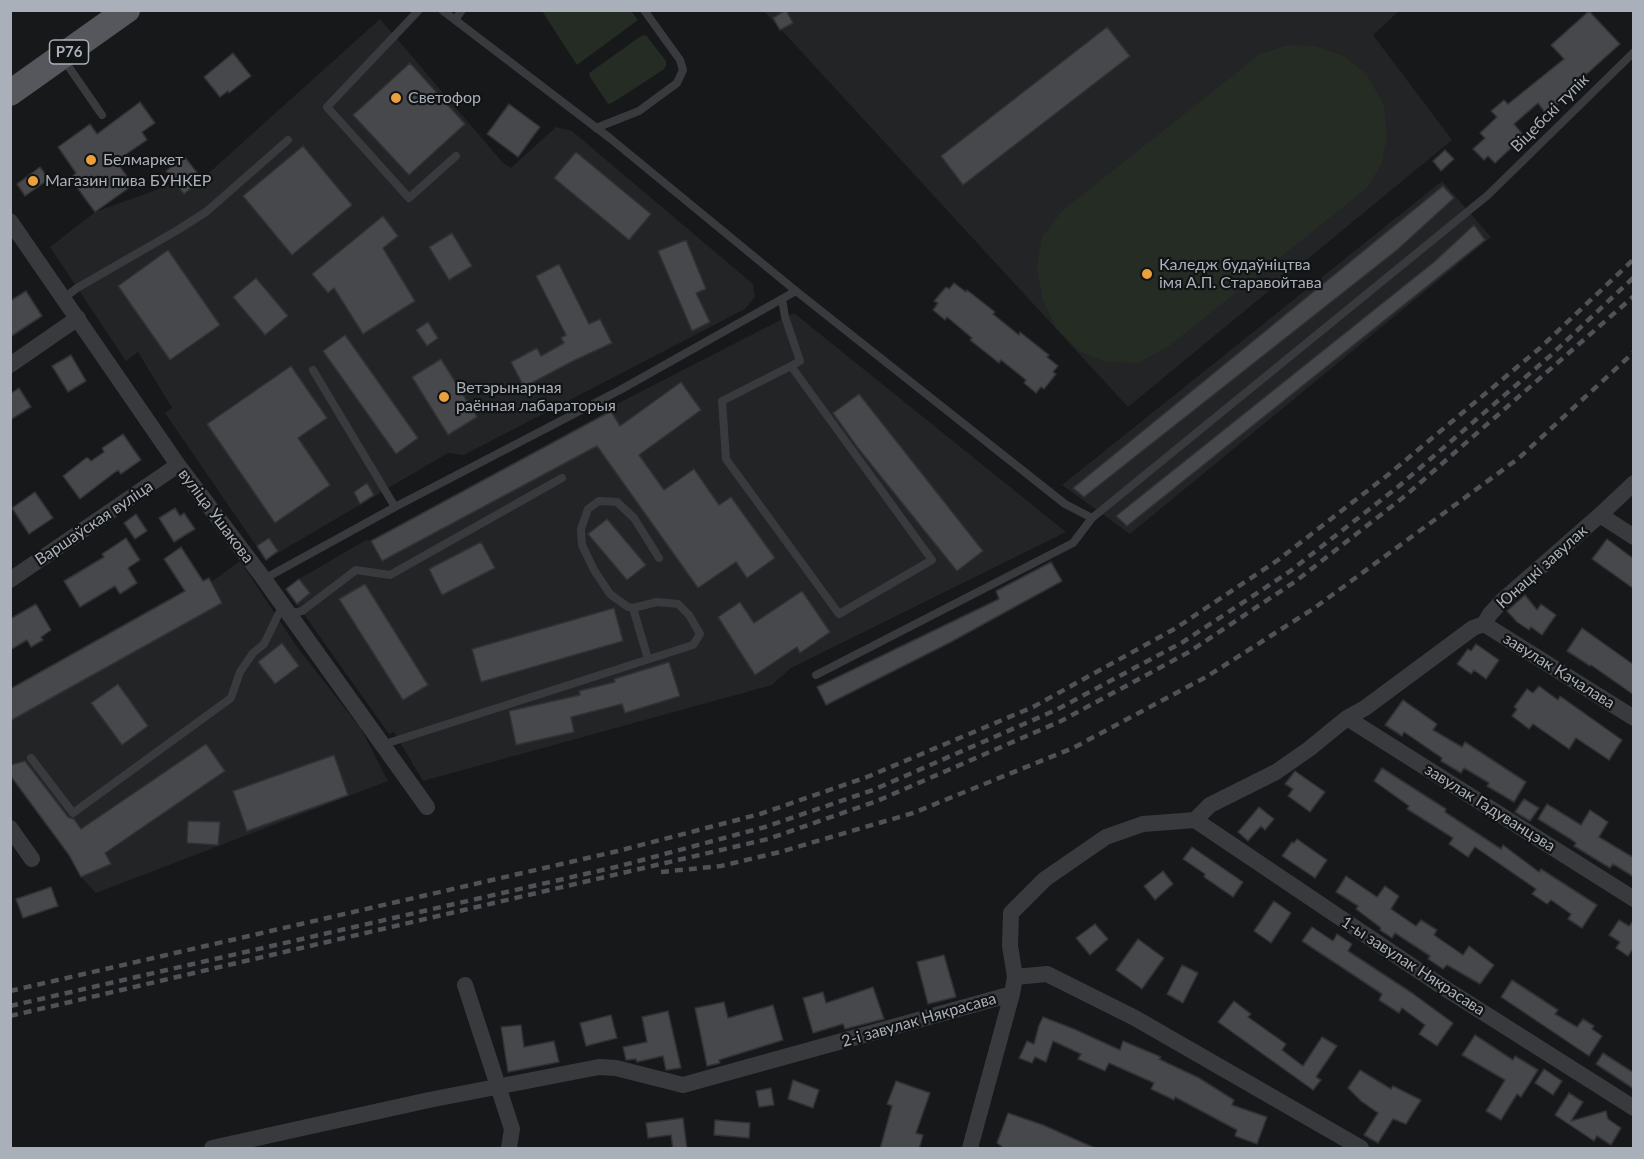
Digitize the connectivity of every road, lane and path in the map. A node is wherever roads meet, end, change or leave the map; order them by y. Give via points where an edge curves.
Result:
1 (127, 10) edge
2 (419, 10) edge
3 (442, 10) edge
4 (462, 10) edge
5 (644, 10) edge
6 (455, 20) junction
7 (1634, 52) edge
8 (62, 57) junction
9 (10, 93) edge
10 (102, 115) dead end
11 (596, 128) junction
12 (288, 140) dead end
13 (456, 156) dead end
14 (10, 221) edge
15 (796, 291) junction
16 (64, 298) junction
17 (782, 299) junction
18 (78, 318) junction
19 (10, 365) edge
20 (791, 366) junction
21 (312, 370) dead end
22 (178, 465) junction
23 (562, 478) dead end
24 (1634, 483) edge
25 (395, 507) junction
26 (1600, 515) junction
27 (1092, 518) junction
28 (1634, 537) edge
29 (659, 558) dead end
30 (264, 579) junction
31 (10, 580) edge
32 (633, 608) junction
33 (285, 611) junction
34 (1484, 624) junction
35 (648, 659) junction
36 (816, 675) dead end
37 (1347, 717) junction
38 (1634, 718) edge
39 (381, 745) junction
40 (32, 758) dead end
41 (427, 807) dead end
42 (1195, 820) junction
43 (10, 828) edge
44 (32, 859) dead end
45 (1634, 899) edge
46 (1015, 977) junction
47 (465, 985) dead end
48 (1012, 994) junction
49 (500, 1088) junction
50 (1634, 1107) edge
51 (212, 1149) edge
52 (509, 1149) edge
53 (970, 1149) edge
54 (1361, 1149) edge

1 - 8 main road, Р76
2 - 13 lane via 327,107 409,198
3 - 6 lane
4 - 6 lane
5 - 11 lane via 683,70 677,83 639,111
6 - 11 lane
7 - 27 lane, Віцебскі тупік via 1488,195
8 - 9 main road, Р76
8 - 10 lane
11 - 15 lane
12 - 16 lane via 206,212
14 - 16 street, вуліца Ушакова
15 - 17 lane
15 - 27 lane via 1065,504
16 - 18 street, вуліца Ушакова
17 - 20 lane via 801,361
17 - 25 lane via 620,390
18 - 19 street
18 - 22 street, вуліца Ушакова
20 - 20 lane via 722,401 726,459 838,614 932,560
21 - 25 lane
22 - 30 street, вуліца Ушакова
22 - 31 street, Варшаўская вуліца
23 - 33 lane via 390,575 357,570 302,611
24 - 26 street
25 - 30 lane
26 - 28 street, Юнацкі завулак
26 - 34 street, Юнацкі завулак via 1503,600
27 - 36 lane, Віцебскі тупік via 1073,543
29 - 32 lane via 634,518 617,502 599,501 588,509 581,529 582,545 610,594
30 - 33 street, вуліца Ушакова
32 - 35 lane
32 - 35 lane via 657,602 678,604 690,615 700,634 693,645
33 - 39 street, вуліца Ушакова
33 - 40 lane via 240,672 231,698 73,813
34 - 37 street
34 - 38 street, завулак Качалава
35 - 39 lane
37 - 42 street via 1310,749 1276,772 1210,806
37 - 45 street, завулак Гадуванцэва
39 - 41 street, вуліца Ушакова
42 - 46 street, 2-і завулак Някрасава via 1143,824 1106,837 1045,879 1011,913 1010,946
42 - 50 street, 1-ы завулак Някрасава via 1446,989
43 - 44 street
46 - 48 street, 2-і завулак Някрасава
46 - 54 street via 1047,974 1135,1018
47 - 49 street
48 - 49 street, 2-і завулак Някрасава via 683,1085 599,1067
48 - 53 street
49 - 51 street, 2-і завулак Някрасава
49 - 52 street via 512,1129

